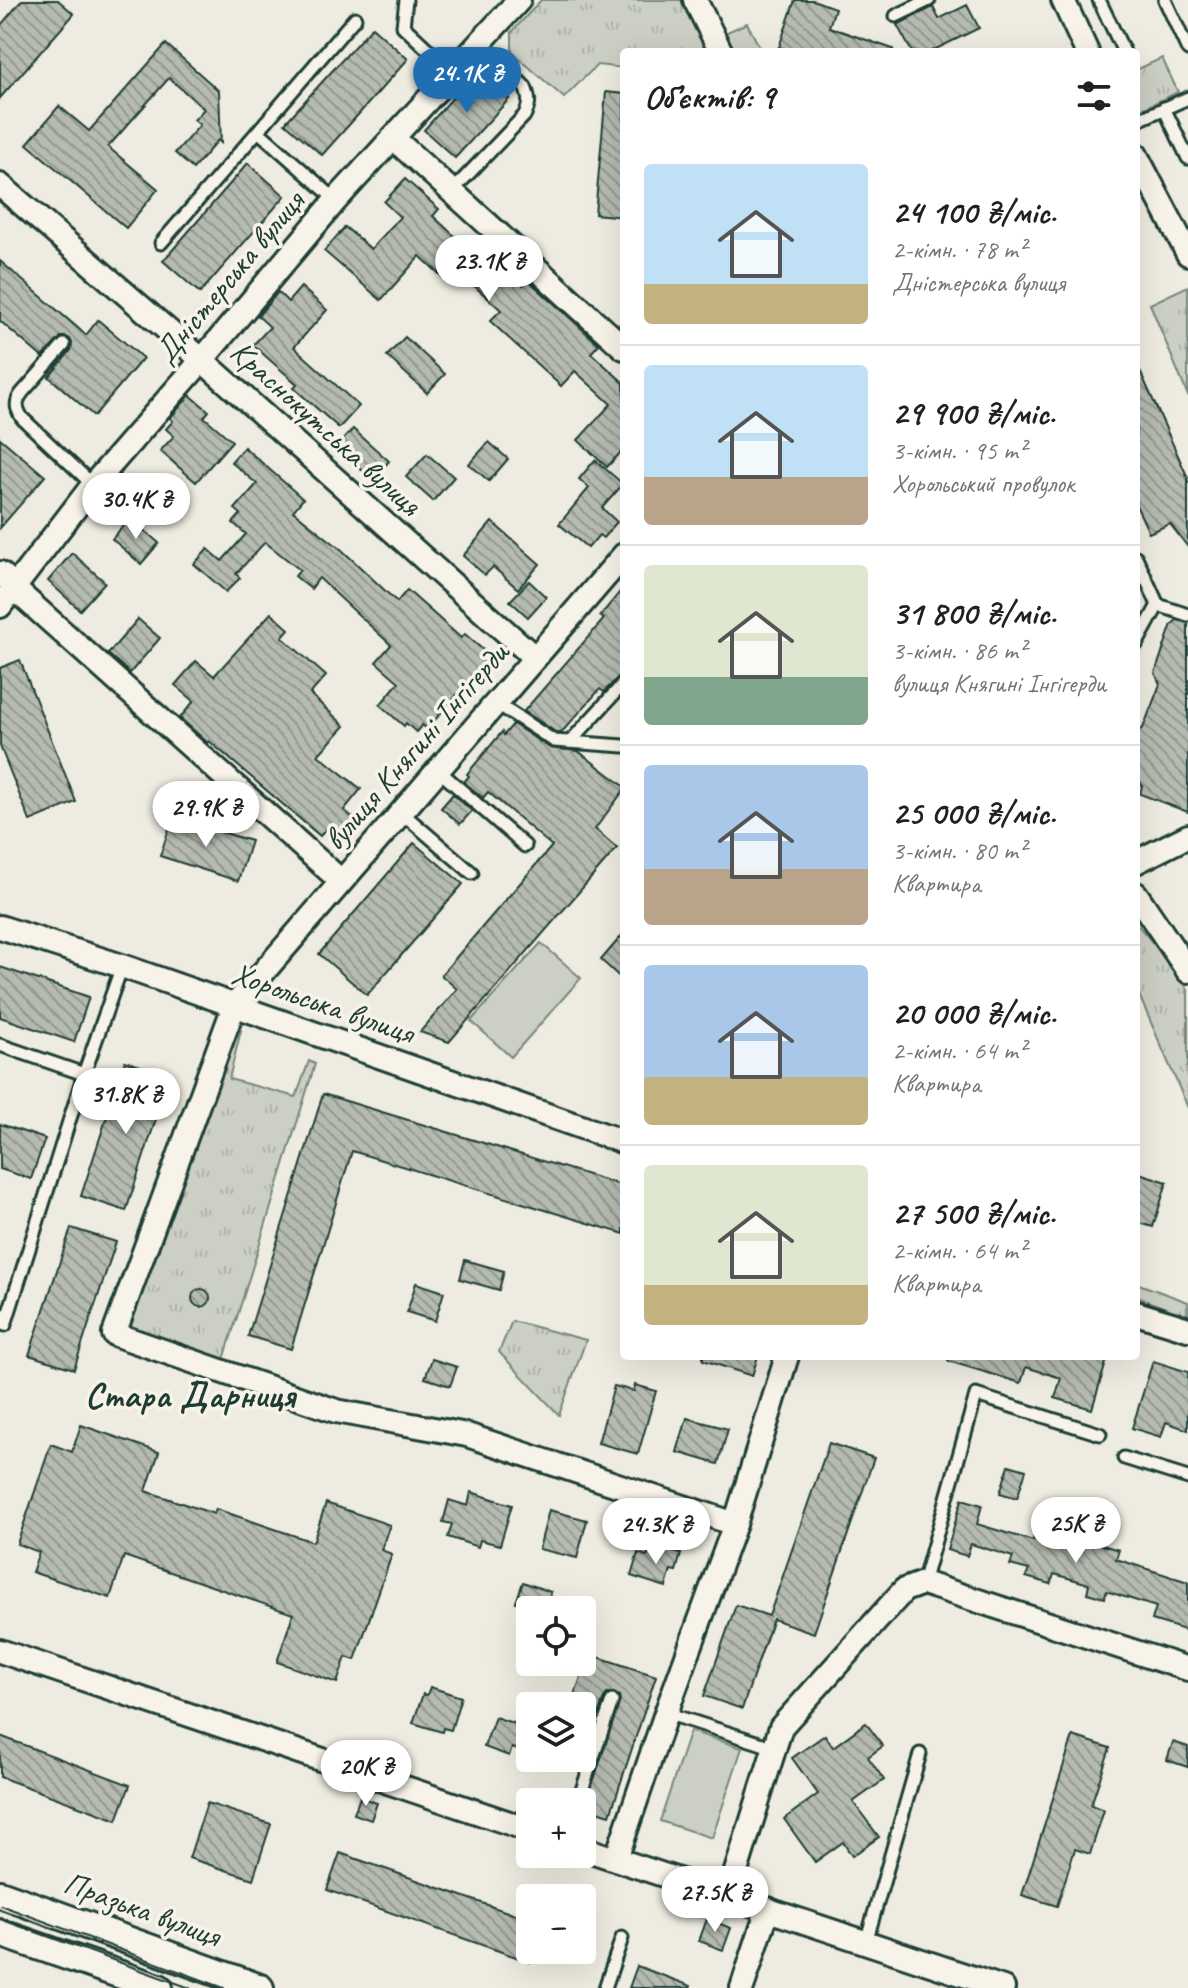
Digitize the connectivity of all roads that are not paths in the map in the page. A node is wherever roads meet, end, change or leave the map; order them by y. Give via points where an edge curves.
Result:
1 (406, 0) edge
2 (519, 0) edge
3 (695, 0) edge
4 (929, 0) edge
5 (1063, 0) edge
6 (1099, 0) edge
7 (1165, 0) edge
8 (896, 16) dead end
9 (355, 18) dead end
10 (480, 42) junction
11 (719, 48) edge
12 (1085, 48) edge
13 (1122, 48) edge
14 (1188, 50) edge
15 (453, 73) junction
16 (1188, 98) edge
17 (1164, 108) junction
18 (1140, 119) edge
19 (258, 131) junction
20 (393, 138) junction
21 (1188, 158) edge
22 (1140, 163) edge
23 (2, 191) edge
24 (452, 191) junction
25 (336, 200) junction
26 (161, 243) dead end
27 (1188, 254) edge
28 (620, 344) edge
29 (64, 345) dead end
30 (202, 360) junction
31 (93, 485) junction
32 (620, 565) edge
33 (1140, 566) edge
34 (8, 580) edge
35 (1158, 605) junction
36 (0, 606) edge
37 (1188, 615) edge
38 (1140, 638) edge
39 (535, 658) junction
40 (620, 687) edge
41 (496, 703) junction
42 (570, 742) junction
43 (620, 746) edge
44 (438, 770) junction
45 (401, 812) junction
46 (1188, 836) edge
47 (525, 846) dead end
48 (1140, 860) edge
49 (472, 873) dead end
50 (341, 881) junction
51 (1140, 900) edge
52 (0, 927) edge
53 (122, 966) junction
54 (1188, 971) edge
55 (234, 1006) junction
56 (0, 1045) edge
57 (84, 1074) junction
58 (620, 1141) edge
59 (1140, 1314) edge
60 (5, 1325) dead end
61 (1188, 1329) edge
62 (786, 1360) edge
63 (1100, 1434) dead end
64 (1124, 1458) dead end
65 (1188, 1478) edge
66 (735, 1524) junction
67 (923, 1583) junction
68 (0, 1651) edge
69 (1188, 1669) edge
70 (612, 1701) dead end
71 (666, 1713) junction
72 (775, 1748) junction
73 (920, 1754) dead end
74 (583, 1788) edge
75 (516, 1825) edge
76 (596, 1853) edge
77 (616, 1859) junction
78 (0, 1894) edge
79 (728, 1897) junction
80 (768, 1909) junction
81 (0, 1933) edge
82 (622, 1938) dead end
83 (866, 1942) junction
84 (159, 1988) edge
85 (260, 1988) edge
86 (605, 1988) edge
87 (742, 1988) edge
88 (1003, 1988) edge

1 - 15 lane via 403,26
2 - 10 street, Дністерська вулиця
3 - 11 street
4 - 8 lane
5 - 12 street
6 - 13 lane
7 - 14 lane
9 - 19 lane
10 - 15 street, Дністерська вулиця
10 - 24 lane via 525,87 529,106
15 - 20 street, Дністерська вулиця
16 - 17 lane
17 - 18 lane
17 - 21 lane
19 - 25 lane
19 - 26 lane
20 - 24 street
20 - 25 street, Дністерська вулиця
22 - 27 street
23 - 30 street, Краснокутська вулиця
24 - 28 street
25 - 30 street, Дністерська вулиця
29 - 31 lane via 17,399 17,409
30 - 31 street, Дністерська вулиця
30 - 39 street, Краснокутська вулиця
31 - 34 street, Дністерська вулиця
32 - 39 street, вулиця Княгині Інгігерди
33 - 35 lane
34 - 36 street, Дністерська вулиця
34 - 50 street
35 - 37 lane
35 - 38 lane
39 - 41 street, вулиця Княгині Інгігерди
40 - 42 lane
41 - 42 lane via 554,741
41 - 44 street, вулиця Княгині Інгігерди
42 - 43 lane
44 - 45 street, вулиця Княгині Інгігерди
44 - 47 lane
45 - 49 lane
45 - 50 street, вулиця Княгині Інгігерди
46 - 48 street
50 - 55 street, вулиця Княгині Інгігерди
51 - 54 street
52 - 53 street, Хорольська вулиця
53 - 55 street, Хорольська вулиця
53 - 57 lane
55 - 58 street, Хорольська вулиця
55 - 66 street, вулиця Княгині Інгігерди via 114,1334 336,1411 467,1435
56 - 57 lane
57 - 60 lane
59 - 61 street
62 - 66 street
63 - 67 lane via 976,1395
64 - 65 lane
66 - 71 street
67 - 69 street
67 - 72 street via 904,1590 781,1727
68 - 75 street
70 - 74 lane
71 - 72 lane
71 - 77 street
72 - 79 street
73 - 83 lane
76 - 77 street
77 - 79 street
78 - 85 street, Празька вулиця
79 - 80 street
80 - 83 street
80 - 87 street
81 - 84 street
82 - 86 lane
83 - 88 street

